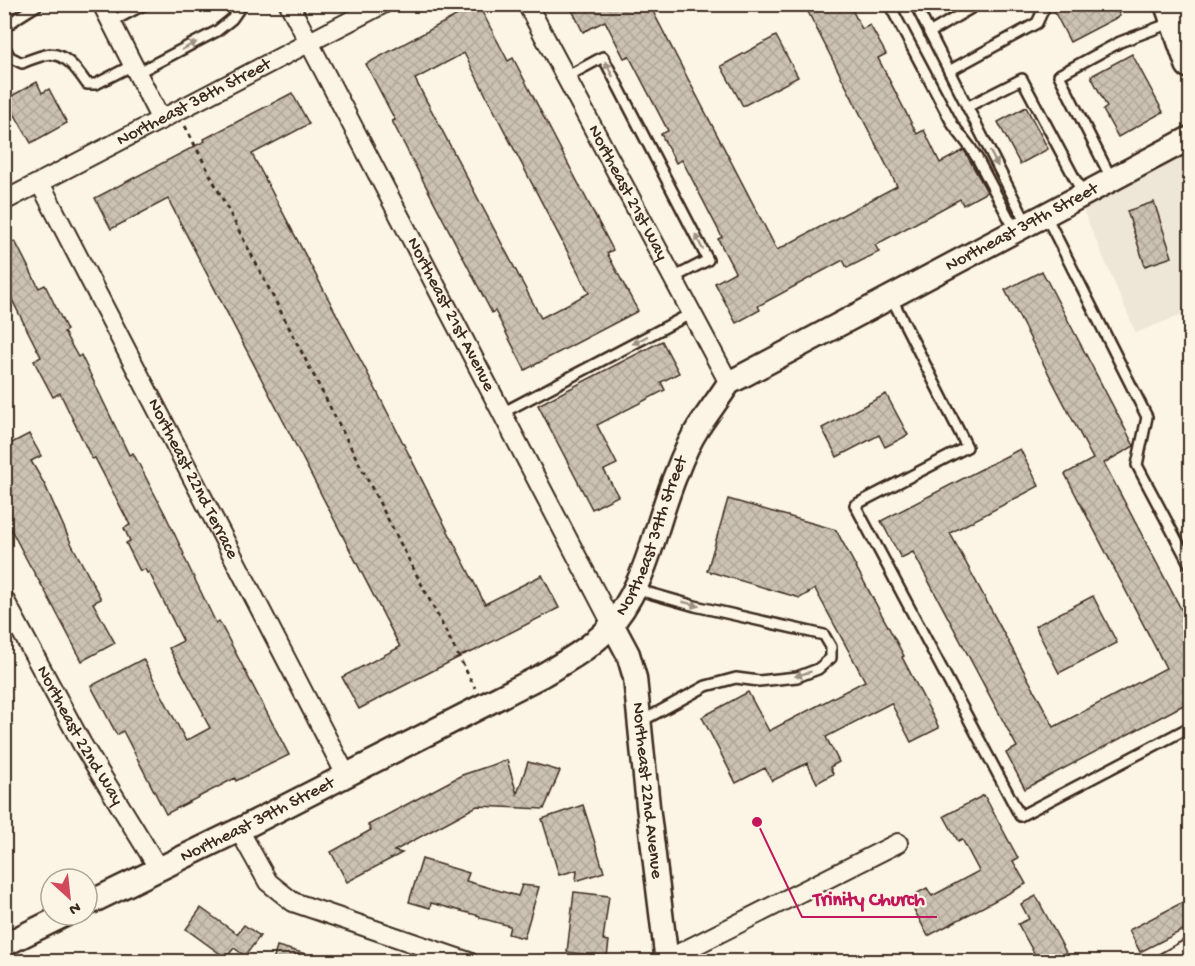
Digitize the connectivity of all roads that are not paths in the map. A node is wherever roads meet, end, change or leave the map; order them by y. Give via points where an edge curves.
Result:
1 (39, 4) edge
2 (102, 4) edge
3 (145, 4) edge
4 (236, 4) edge
5 (288, 4) edge
6 (384, 4) edge
7 (527, 4) edge
8 (890, 4) edge
9 (915, 4) edge
10 (975, 4) edge
11 (1046, 4) edge
12 (1172, 13) edge
13 (111, 22) junction
14 (4, 28) edge
15 (929, 33) junction
16 (308, 43) junction
17 (4, 46) edge
18 (1191, 64) edge
19 (135, 69) junction
20 (949, 71) junction
21 (566, 76) junction
22 (967, 106) junction
23 (161, 120) junction
24 (1191, 138) edge
25 (1112, 179) junction
26 (40, 183) junction
27 (1083, 194) junction
28 (4, 201) edge
29 (1029, 223) junction
30 (673, 278) junction
31 (891, 297) junction
32 (692, 313) junction
33 (729, 383) junction
34 (502, 413) junction
35 (1191, 565) edge
36 (634, 589) junction
37 (4, 599) edge
38 (612, 624) junction
39 (639, 722) junction
40 (1191, 728) edge
41 (346, 775) junction
42 (239, 830) junction
43 (897, 843) dead end
44 (159, 869) junction
45 (99, 898) edge
46 (41, 927) edge
47 (4, 945) edge
48 (1191, 948) edge
49 (667, 961) edge
50 (469, 962) edge
51 (1165, 962) edge

1 - 14 lane
2 - 13 street
3 - 13 lane
19 -> 4 lane via 217,31 232,19 239,9
5 - 16 street, Northeast 21st Avenue
6 - 16 street, Northeast 38th Street
7 - 21 street, Northeast 21st Way
8 - 29 lane via 953,124
9 - 15 lane
10 - 15 lane
11 - 20 lane via 1037,23
12 - 18 main road
12 - 25 lane via 1059,75
13 - 19 street
15 - 20 lane
16 - 23 street, Northeast 38th Street
16 - 34 street, Northeast 21st Avenue
17 - 19 lane via 10,57 22,63 48,54 65,59 87,84
19 - 23 street
20 - 22 lane
21 - 30 street, Northeast 21st Way
30 -> 21 lane via 708,260 603,57
22 - 27 lane via 1022,79
22 -> 29 lane
23 - 26 street, Northeast 38th Street
24 - 25 street, Northeast 39th Street
25 - 27 street, Northeast 39th Street
26 - 28 street, Northeast 38th Street
26 - 41 street, Northeast 22nd Terrace
27 - 29 street, Northeast 39th Street
29 - 31 street, Northeast 39th Street
29 - 35 lane via 1147,417 1137,465
30 - 32 street, Northeast 21st Way
31 - 33 street, Northeast 39th Street
31 - 40 lane via 967,447 855,505 1020,816
32 - 33 street, Northeast 21st Way
32 -> 34 lane
33 - 36 street, Northeast 39th Street via 688,447
34 - 38 street, Northeast 21st Avenue
36 - 38 street, Northeast 39th Street
36 -> 39 lane via 824,635 831,647 831,658 818,669 797,677 759,681 736,678 706,686
37 - 44 street, Northeast 22nd Way via 82,744
38 - 39 street, Northeast 22nd Avenue via 635,678
38 - 41 street, Northeast 39th Street via 580,653 541,676
39 - 49 street, Northeast 22nd Avenue
41 - 42 street, Northeast 39th Street
42 - 44 street, Northeast 39th Street
42 - 50 street via 268,882 293,902
43 - 49 street
44 - 45 street, Northeast 39th Street
46 - 47 street
48 - 51 street

